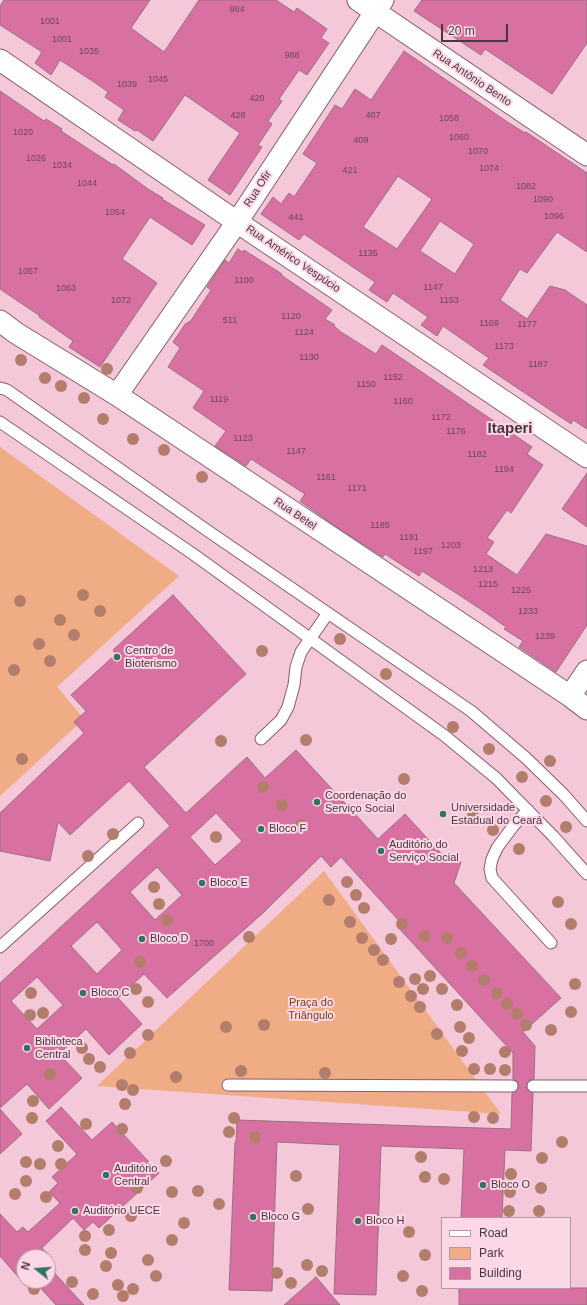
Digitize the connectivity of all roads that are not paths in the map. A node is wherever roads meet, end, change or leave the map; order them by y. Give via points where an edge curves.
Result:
1 (358, 0) edge
2 (379, 6) edge
3 (0, 60) edge
4 (587, 155) edge
5 (237, 222) junction
6 (0, 321) edge
7 (0, 388) edge
8 (117, 395) junction
9 (0, 422) edge
10 (587, 457) edge
11 (328, 613) junction
12 (310, 637) junction
13 (587, 672) edge
14 (570, 696) junction
15 (587, 709) edge
16 (261, 739) dead end
17 (528, 810) junction
18 (587, 821) edge
19 (138, 823) dead end
20 (587, 874) edge
21 (551, 943) dead end
22 (0, 947) edge
23 (228, 1085) dead end
24 (512, 1086) dead end
25 (533, 1086) dead end
26 (587, 1086) edge

1 - 2 street, Rua Antônio Bento
2 - 4 street, Rua Antônio Bento
2 - 5 street, Rua Ofir
3 - 5 street, Rua Américo Vespúcio
5 - 8 street, Rua Ofir
5 - 10 street, Rua Américo Vespúcio
6 - 8 street, Rua Betel
7 - 11 lane
8 - 14 street, Rua Betel
9 - 12 lane via 187,549
11 - 12 lane
11 - 18 lane via 471,711 526,758
12 - 16 lane via 301,652 288,707 281,720
12 - 17 lane via 468,754
13 - 14 street
14 - 15 street, Rua Betel
17 - 20 lane
17 - 21 lane via 497,848 490,869 492,878
19 - 22 lane
23 - 24 lane
25 - 26 lane

